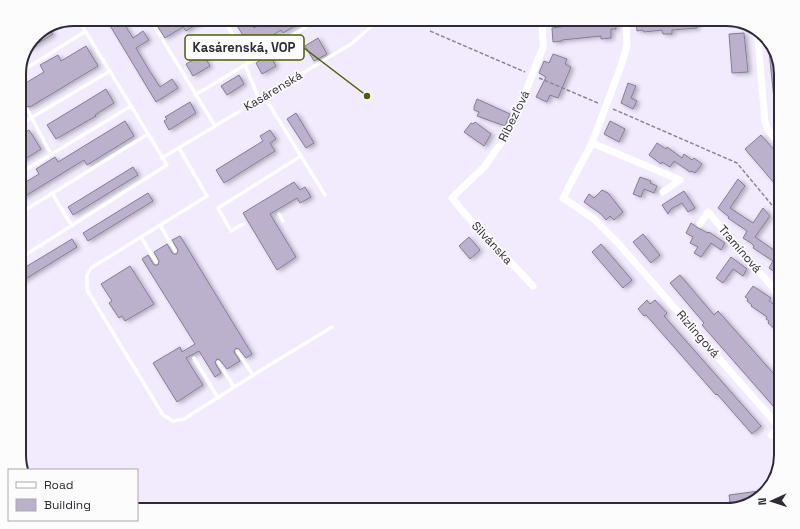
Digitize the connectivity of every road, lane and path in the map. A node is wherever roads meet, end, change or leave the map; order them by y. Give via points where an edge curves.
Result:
1 (82, 26) edge
2 (154, 26) edge
3 (227, 26) edge
4 (306, 26) dead end
5 (372, 26) edge
6 (542, 26) edge
7 (626, 26) edge
8 (430, 31) dead end
9 (86, 32) junction
10 (757, 37) edge
11 (250, 62) junction
12 (245, 65) junction
13 (27, 68) edge
14 (110, 71) junction
15 (532, 75) junction
16 (196, 95) junction
17 (264, 96) junction
18 (259, 99) junction
19 (131, 106) junction
20 (606, 106) junction
21 (27, 109) dead end
22 (31, 117) junction
23 (26, 120) edge
24 (215, 126) junction
25 (148, 134) junction
26 (774, 136) edge
27 (592, 143) junction
28 (179, 148) junction
29 (51, 154) junction
30 (301, 156) junction
31 (162, 158) junction
32 (26, 170) edge
33 (663, 192) dead end
34 (52, 193) junction
35 (325, 195) dead end
36 (452, 198) joint
37 (774, 207) edge
38 (26, 210) edge
39 (279, 214) dead end
40 (283, 221) dead end
41 (243, 224) dead end
42 (700, 224) dead end
43 (160, 225) junction
44 (72, 226) junction
45 (141, 237) junction
46 (175, 251) dead end
47 (26, 255) edge
48 (156, 262) dead end
49 (533, 286) dead end
50 (774, 289) edge
51 (332, 327) dead end
52 (237, 351) dead end
53 (194, 358) dead end
54 (218, 362) dead end
55 (254, 375) junction
56 (234, 387) junction
57 (218, 398) junction
58 (774, 420) edge
59 (774, 432) edge
60 (771, 435) dead end

1 - 9 lane
2 - 16 lane
3 - 11 lane
4 - 11 lane
5 - 17 lane, Kasárenská via 351,44
6 - 15 street, Ríbezľová via 543,47
7 - 20 street via 627,46
8 - 15 path
9 - 13 lane
9 - 14 lane
10 - 26 street via 765,122
11 - 12 lane
12 - 16 lane
12 - 18 lane
14 - 19 lane
14 - 22 lane
15 - 20 path
15 - 36 street, Ríbezľová via 506,136 485,166
16 - 24 lane
17 - 18 lane, Kasárenská
17 - 30 lane
18 - 24 lane, Kasárenská
19 - 25 lane
19 - 29 lane
20 - 27 street
20 - 37 path via 737,162
21 - 22 lane
22 - 23 lane
22 - 29 lane
24 - 28 lane, Kasárenská
25 - 31 lane
25 - 34 lane
27 - 33 street via 680,180
27 - 58 street, Rizlingová via 563,198 594,218 616,241
28 - 31 lane, Kasárenská
28 - 43 lane via 207,196
29 - 32 lane
30 - 35 lane
30 - 41 lane via 218,208 231,231
31 - 44 lane via 167,165
34 - 38 lane
34 - 44 lane
36 - 49 street, Silvánska
39 - 40 lane
42 - 50 street, Tramínová via 708,212
43 - 45 lane
43 - 46 lane
44 - 47 lane
45 - 48 lane
45 - 57 lane via 91,268 87,275 87,290 163,415 173,421 184,419
51 - 55 lane
52 - 55 lane
53 - 57 lane
54 - 56 lane
55 - 56 lane
56 - 57 lane
59 - 60 street, Rizlingová

